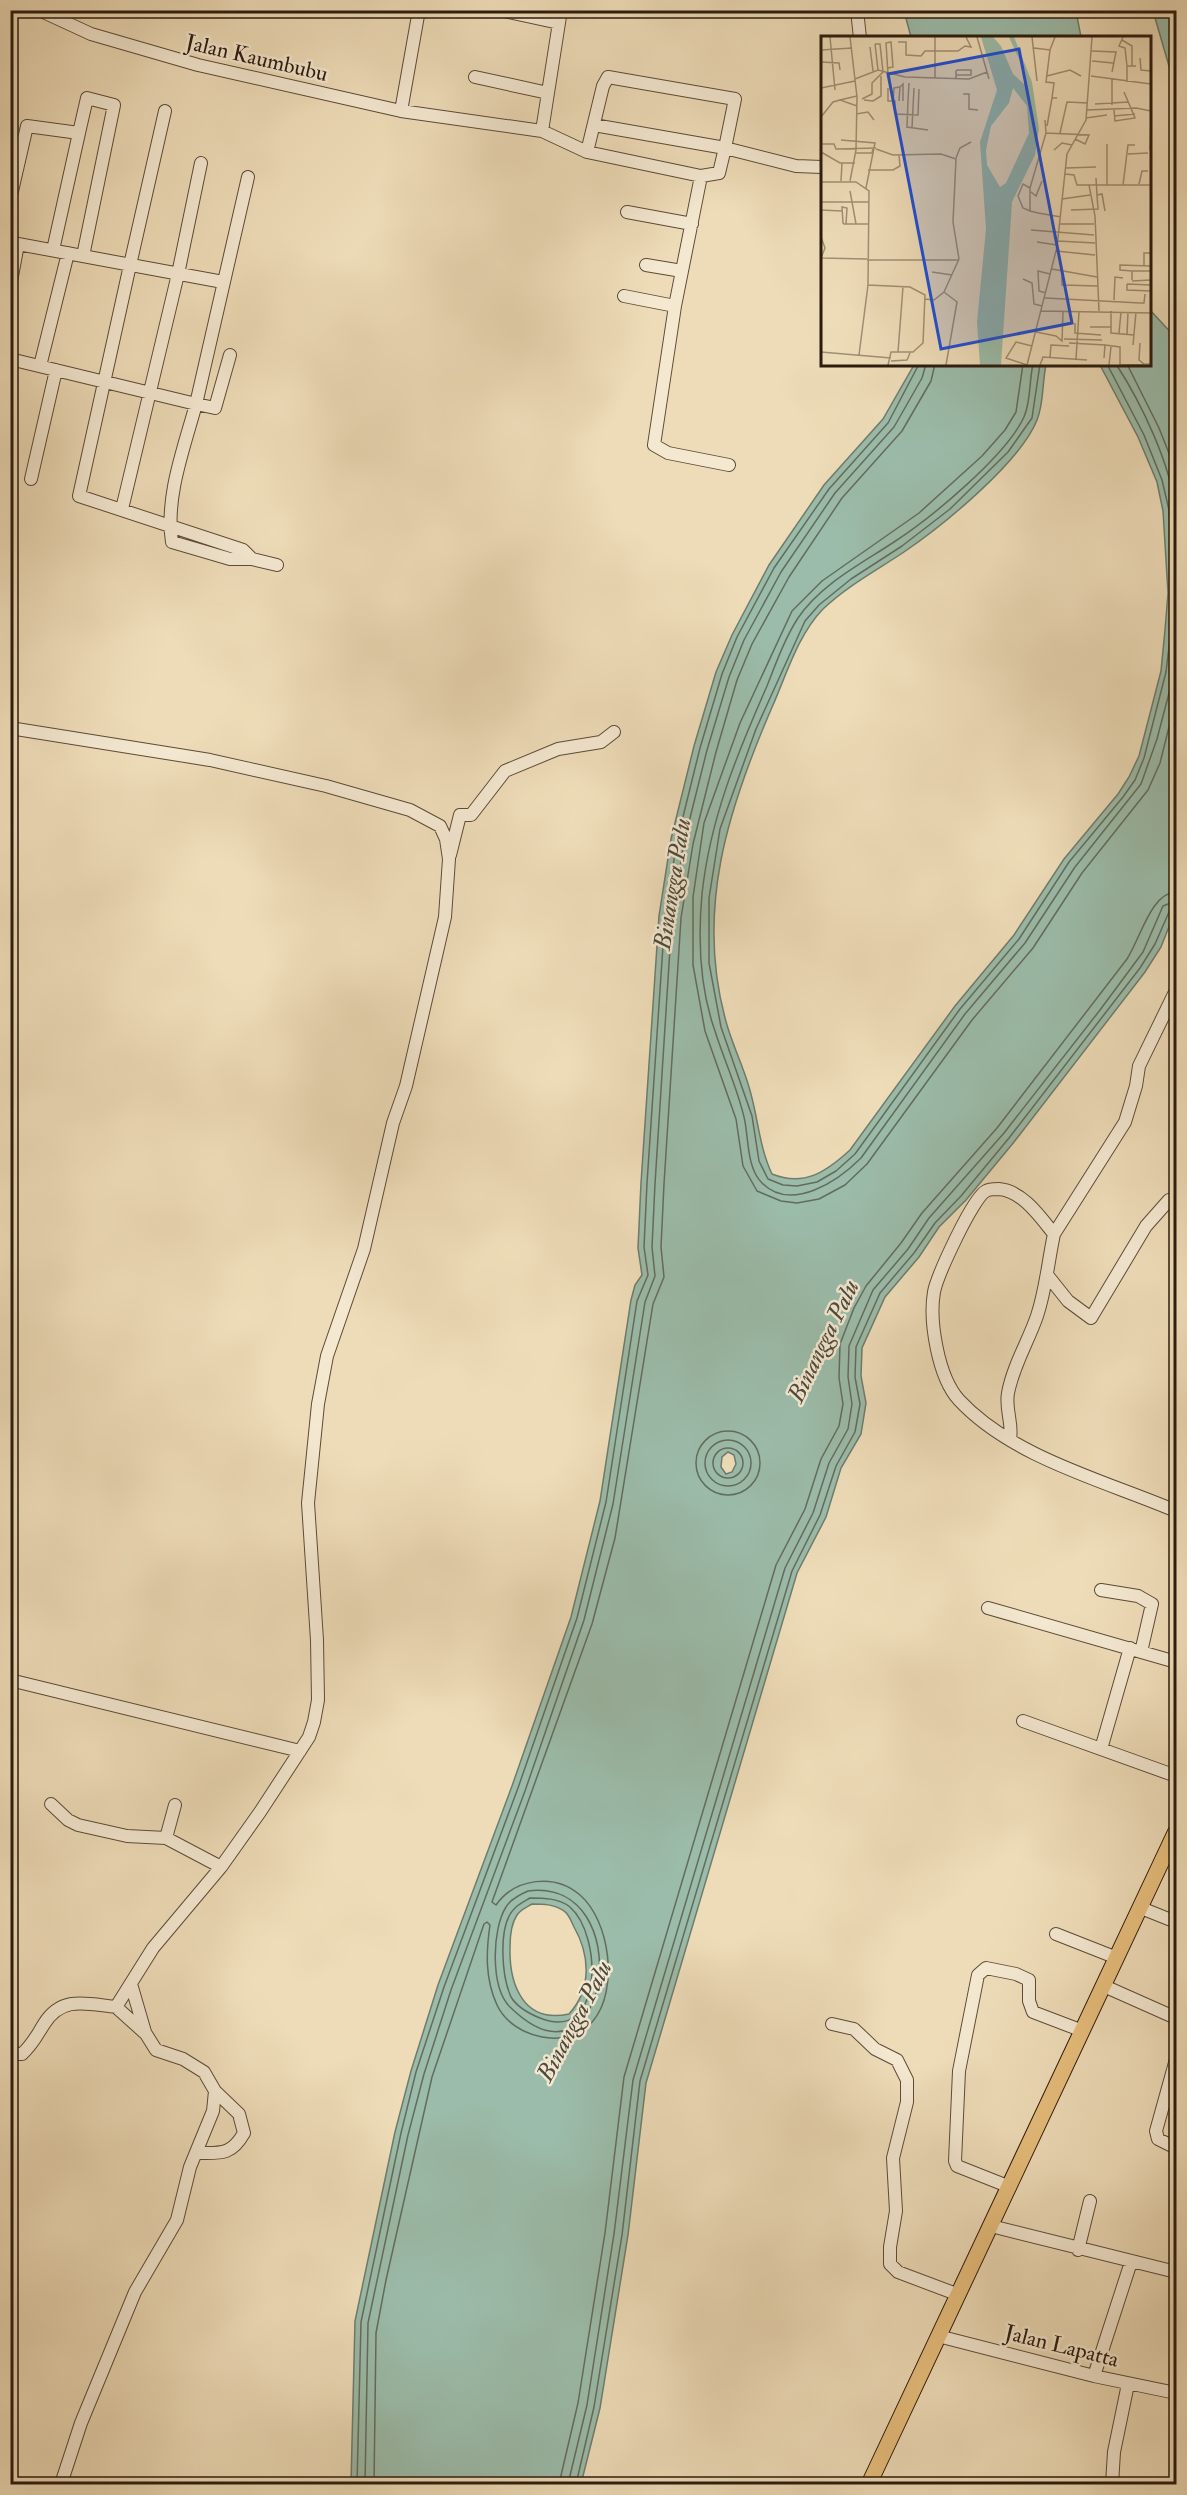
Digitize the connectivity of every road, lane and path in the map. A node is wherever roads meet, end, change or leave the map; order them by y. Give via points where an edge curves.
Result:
1 (39, 10) edge
2 (420, 10) edge
3 (499, 10) edge
4 (857, 10) edge
5 (560, 17) edge
6 (860, 36) edge
7 (475, 77) dead end
8 (548, 93) junction
9 (165, 111) dead end
10 (401, 111) junction
11 (594, 124) junction
12 (542, 131) junction
13 (79, 133) junction
14 (725, 148) junction
15 (586, 152) junction
16 (201, 163) dead end
17 (821, 167) edge
18 (701, 176) junction
19 (248, 177) dead end
20 (10, 200) edge
21 (627, 212) dead end
22 (692, 224) junction
23 (14, 243) edge
24 (53, 250) junction
25 (68, 253) junction
26 (83, 256) junction
27 (130, 265) junction
28 (646, 265) dead end
29 (682, 271) junction
30 (178, 274) junction
31 (223, 282) junction
32 (10, 287) edge
33 (624, 296) dead end
34 (675, 306) junction
35 (230, 355) dead end
36 (10, 359) edge
37 (40, 366) junction
38 (55, 370) junction
39 (103, 382) junction
40 (149, 393) junction
41 (196, 404) junction
42 (729, 465) dead end
43 (31, 479) dead end
44 (122, 509) junction
45 (169, 524) junction
46 (277, 565) dead end
47 (10, 728) edge
48 (614, 732) dead end
49 (449, 859) junction
50 (1176, 990) edge
51 (1169, 1200) dead end
52 (1054, 1234) junction
53 (1048, 1276) junction
54 (1010, 1439) junction
55 (1176, 1511) edge
56 (1101, 1590) dead end
57 (988, 1608) dead end
58 (1135, 1650) junction
59 (1176, 1662) edge
60 (10, 1680) edge
61 (1023, 1721) dead end
62 (1101, 1749) junction
63 (300, 1751) junction
64 (1176, 1776) edge
65 (51, 1804) dead end
66 (175, 1805) dead end
67 (1176, 1835) edge
68 (166, 1838) junction
69 (221, 1867) junction
70 (1141, 1908) junction
71 (1176, 1922) edge
72 (1056, 1934) dead end
73 (1117, 1958) junction
74 (131, 1984) junction
75 (1104, 1986) junction
76 (116, 2007) junction
77 (1176, 2018) edge
78 (832, 2024) dead end
79 (1083, 2031) junction
80 (146, 2034) junction
81 (10, 2054) edge
82 (1176, 2059) edge
83 (215, 2091) junction
84 (1176, 2148) edge
85 (196, 2153) junction
86 (1010, 2187) junction
87 (1090, 2201) dead end
88 (991, 2226) junction
89 (1077, 2250) junction
90 (1131, 2262) junction
91 (1176, 2272) edge
92 (959, 2295) junction
93 (938, 2336) junction
94 (1094, 2376) junction
95 (1128, 2384) junction
96 (1176, 2393) edge
97 (61, 2484) edge
98 (869, 2484) edge
99 (1112, 2484) edge

1 - 10 street, Jalan Kaumbubu via 91,34 146,52
2 - 10 street
3 - 5 street
4 - 6 street
5 - 8 street
7 - 8 street
8 - 12 street
9 - 27 street
10 - 12 street, Jalan Kaumbubu
11 - 14 street
11 - 14 street via 604,81 620,77 735,99
11 - 15 street
12 - 15 street, Jalan Kaumbubu
13 - 20 street via 27,126
13 - 24 street
13 - 26 street via 87,98 114,105
14 - 17 street via 796,166
14 - 18 street via 718,173
15 - 18 street, Jalan Kaumbubu
16 - 30 street
18 - 22 street
19 - 31 street
21 - 22 street
22 - 29 street
23 - 24 street
23 - 32 street
24 - 25 street
25 - 26 street
25 - 37 street
26 - 27 street
27 - 30 street
27 - 39 street
28 - 29 street
29 - 34 street
30 - 31 street
30 - 40 street
31 - 41 street
33 - 34 street
34 - 42 street via 654,445 668,453
35 - 41 street via 215,408
36 - 37 street
37 - 38 street
38 - 39 street
38 - 43 street
39 - 40 street
39 - 44 street via 79,496
40 - 41 street
40 - 44 street
41 - 45 street
44 - 45 street
45 - 46 street via 172,542 230,559
47 - 49 street via 222,763 410,810 440,826
48 - 49 street via 601,742 558,749 505,771 471,815 460,815
49 - 63 street via 445,916 406,1086 393,1123 364,1249 327,1356 318,1404 308,1503 318,1700 309,1737
50 - 52 street via 1139,1066 1125,1122
51 - 53 street via 1146,1226 1090,1318
52 - 53 street
52 - 54 street via 1029,1205 1010,1192 984,1191 957,1238 934,1291 933,1325 948,1384 969,1409
53 - 54 street via 1008,1393
54 - 55 street via 1074,1471
56 - 58 street via 1138,1596 1152,1604
57 - 58 street
58 - 59 street
58 - 62 street
60 - 63 street
61 - 62 street
62 - 64 street
63 - 69 street
65 - 68 street via 78,1825 127,1836
66 - 68 street
67 - 70 main road
68 - 69 street
69 - 74 street via 153,1948
70 - 71 street
70 - 73 main road
72 - 73 street
73 - 75 main road
74 - 76 street
74 - 80 street
75 - 77 street
75 - 79 main road
76 - 80 street
76 - 81 street via 69,2003 51,2012 33,2044 22,2054
78 - 92 street via 854,2029 875,2049 897,2060 907,2080 907,2102 893,2158 896,2211 890,2264 898,2272
79 - 86 main road
79 - 86 street via 1034,2012 1029,2001 1030,1984 1023,1977 986,1968 978,1975 959,2071 955,2161 957,2166
80 - 83 street via 156,2050 183,2058 204,2072
82 - 84 street via 1156,2131 1158,2139
83 - 85 street via 213,2111
83 - 85 street via 239,2114 244,2133 232,2150
85 - 97 street via 177,2220 135,2292 81,2423
86 - 88 main road
87 - 89 street
88 - 89 street
88 - 92 main road
89 - 90 street
90 - 91 street
90 - 94 street
92 - 93 main road
93 - 94 street, Jalan Lapatta
93 - 98 main road
94 - 95 street, Jalan Lapatta
95 - 96 street, Jalan Lapatta
95 - 99 street via 1114,2452

